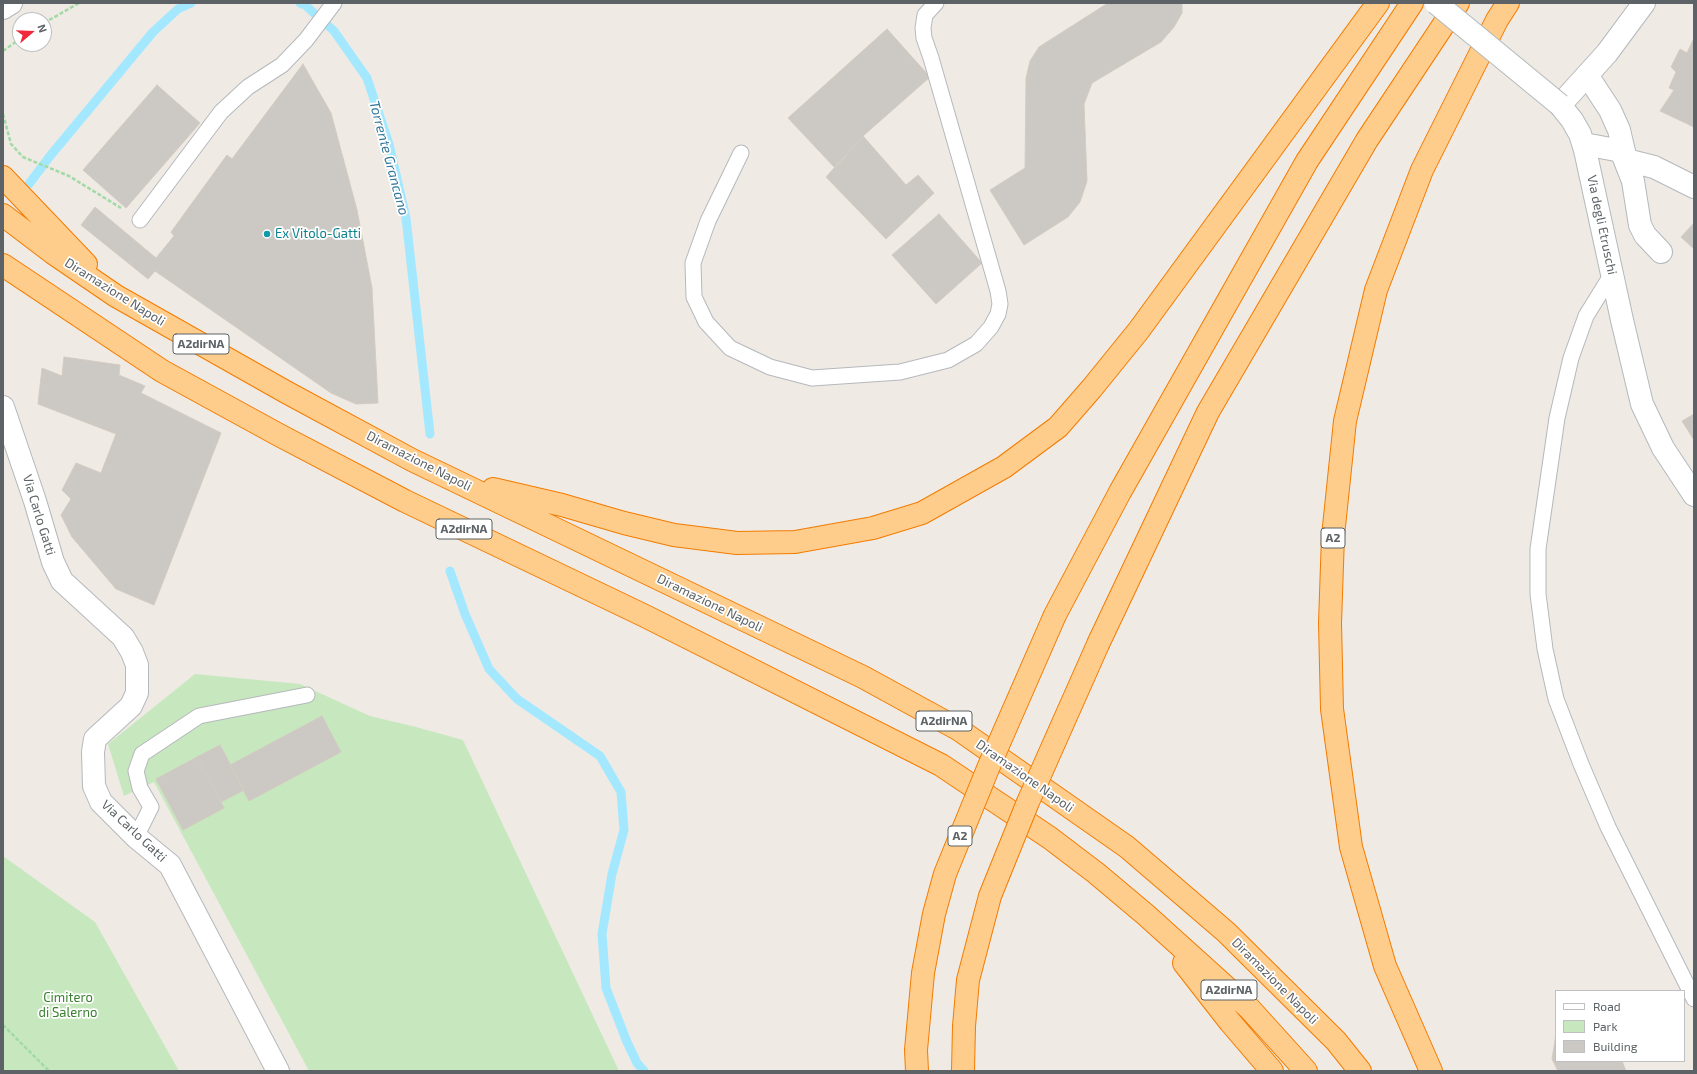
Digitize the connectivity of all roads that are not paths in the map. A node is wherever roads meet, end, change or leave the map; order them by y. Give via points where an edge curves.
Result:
1 (11, 3) edge
2 (334, 3) edge
3 (936, 3) edge
4 (1378, 3) edge
5 (1412, 3) edge
6 (1436, 3) edge
7 (1458, 3) edge
8 (1508, 3) edge
9 (1644, 3) edge
10 (3, 8) edge
11 (1587, 75) junction
12 (1560, 106) junction
13 (1584, 144) junction
14 (741, 152) dead end
15 (1626, 160) junction
16 (3, 177) edge
17 (1694, 187) edge
18 (3, 215) edge
19 (140, 220) road end
20 (1661, 252) dead end
21 (3, 265) edge
22 (1612, 274) junction
23 (116, 296) junction
24 (3, 407) edge
25 (454, 480) junction
26 (1694, 495) edge
27 (307, 695) dead end
28 (136, 837) junction
29 (1146, 915) junction
30 (1694, 999) edge
31 (278, 1071) edge
32 (917, 1071) edge
33 (963, 1071) edge
34 (1272, 1071) edge
35 (1306, 1071) edge
36 (1360, 1071) edge
37 (1432, 1071) edge

1 - 10 street
2 - 19 lane via 306,40 282,65 248,87 221,112
3 - 14 lane via 925,15 924,38 1000,304 991,327 976,344 948,360 900,372 812,378 770,367 730,348 706,322 694,297 693,263 708,221
4 - 25 highway via 1139,330 1058,428 1004,467 922,513 873,528 795,542 737,543 674,535
5 - 32 highway, A2, bridge via 1307,161 1120,492 1055,615 945,874 934,914 923,974 916,1050
6 - 12 street, Via degli Etruschi, bridge
7 - 33 highway, bridge via 1367,140 1208,412 1099,642 1028,802 990,896 968,980
8 - 37 highway, A2 via 1422,170 1376,290 1345,421 1333,536 1330,624 1332,709 1351,847 1385,966
9 - 11 street via 1607,53
11 - 12 street
11 - 15 street via 1610,110 1619,130
12 - 13 street, Via degli Etruschi via 1572,120
13 - 15 street via 1616,150 1622,153
13 - 22 street, Via degli Etruschi
15 - 17 street via 1654,167
15 - 20 street via 1633,181 1640,225 1645,235
16 - 23 highway
18 - 23 highway, Diramazione Napoli / A2dirNA
21 - 29 highway, A2dirNA via 162,371 278,435 405,501 645,616 941,765 1050,838
22 - 26 street, Via degli Etruschi via 1642,404 1663,448
22 - 30 lane via 1586,316 1571,358 1557,418 1538,548 1538,594 1545,649 1556,699 1581,764 1608,827
23 - 25 highway, Diramazione Napoli / A2dirNA via 286,392
24 - 28 street, Via Carlo Gatti via 53,562 62,580 123,637 137,665 136,693 131,706 96,739 93,752 94,786 101,802
25 - 36 highway, Diramazione Napoli / A2dirNA via 863,677 958,728 1127,847 1226,932 1336,1041
27 - 28 lane via 199,716 142,754 136,771 140,788 151,807
28 - 31 street, Via Carlo Gatti via 170,865
29 - 34 highway
29 - 35 highway, A2dirNA via 1249,1008

